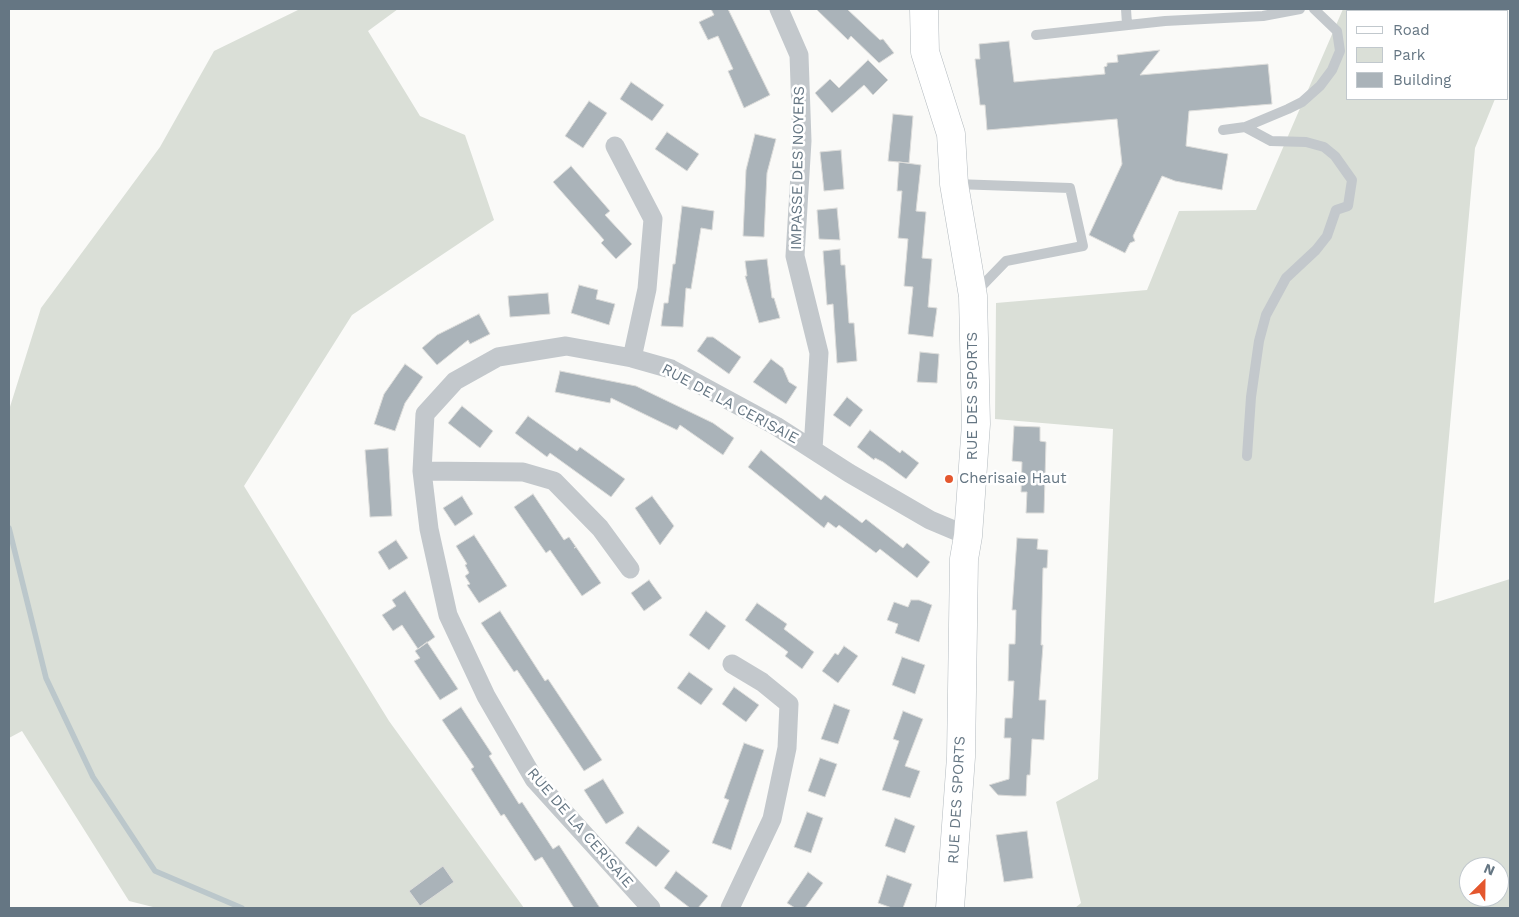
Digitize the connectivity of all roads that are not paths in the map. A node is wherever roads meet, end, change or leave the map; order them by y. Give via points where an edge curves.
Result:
1 (779, 9) edge
2 (924, 9) edge
3 (1126, 9) edge
4 (1300, 9) edge
5 (1314, 9) edge
6 (1127, 24) junction
7 (1036, 35) dead end
8 (1245, 127) junction
9 (1224, 130) dead end
10 (615, 146) dead end
11 (954, 184) junction
12 (972, 296) junction
13 (632, 358) junction
14 (813, 449) junction
15 (1247, 456) dead end
16 (422, 471) junction
17 (968, 536) junction
18 (630, 569) dead end
19 (732, 664) dead end
20 (651, 908) edge
21 (730, 908) edge
22 (950, 908) edge

1 - 14 street, IMPASSE DES NOYERS via 799,55 802,141 795,256 818,354
2 - 11 street, RUE DES SPORTS via 924,52 951,134
3 - 6 lane
4 - 6 lane via 1263,16
5 - 8 lane via 1337,31 1340,51 1332,70 1302,102
6 - 7 lane
8 - 9 lane
8 - 15 lane via 1271,141 1324,146 1352,180 1348,206 1336,210 1327,236 1286,278 1266,315 1251,397
10 - 13 street via 653,219 647,289
11 - 12 street, RUE DES SPORTS
11 - 12 lane via 1070,188 1083,246 1006,261
12 - 17 street, RUE DES SPORTS via 976,424
13 - 14 street, RUE DE LA CERISAIE via 671,369
13 - 16 street, RUE DE LA CERISAIE via 566,346 498,357 455,381 425,414
14 - 17 street, RUE DE LA CERISAIE via 930,520
16 - 18 street via 523,472 554,481 600,528
16 - 20 street, RUE DE LA CERISAIE via 429,530 448,615 486,696 534,780
17 - 22 street, RUE DES SPORTS via 964,559 962,758
19 - 21 street via 789,704 786,748 772,819

